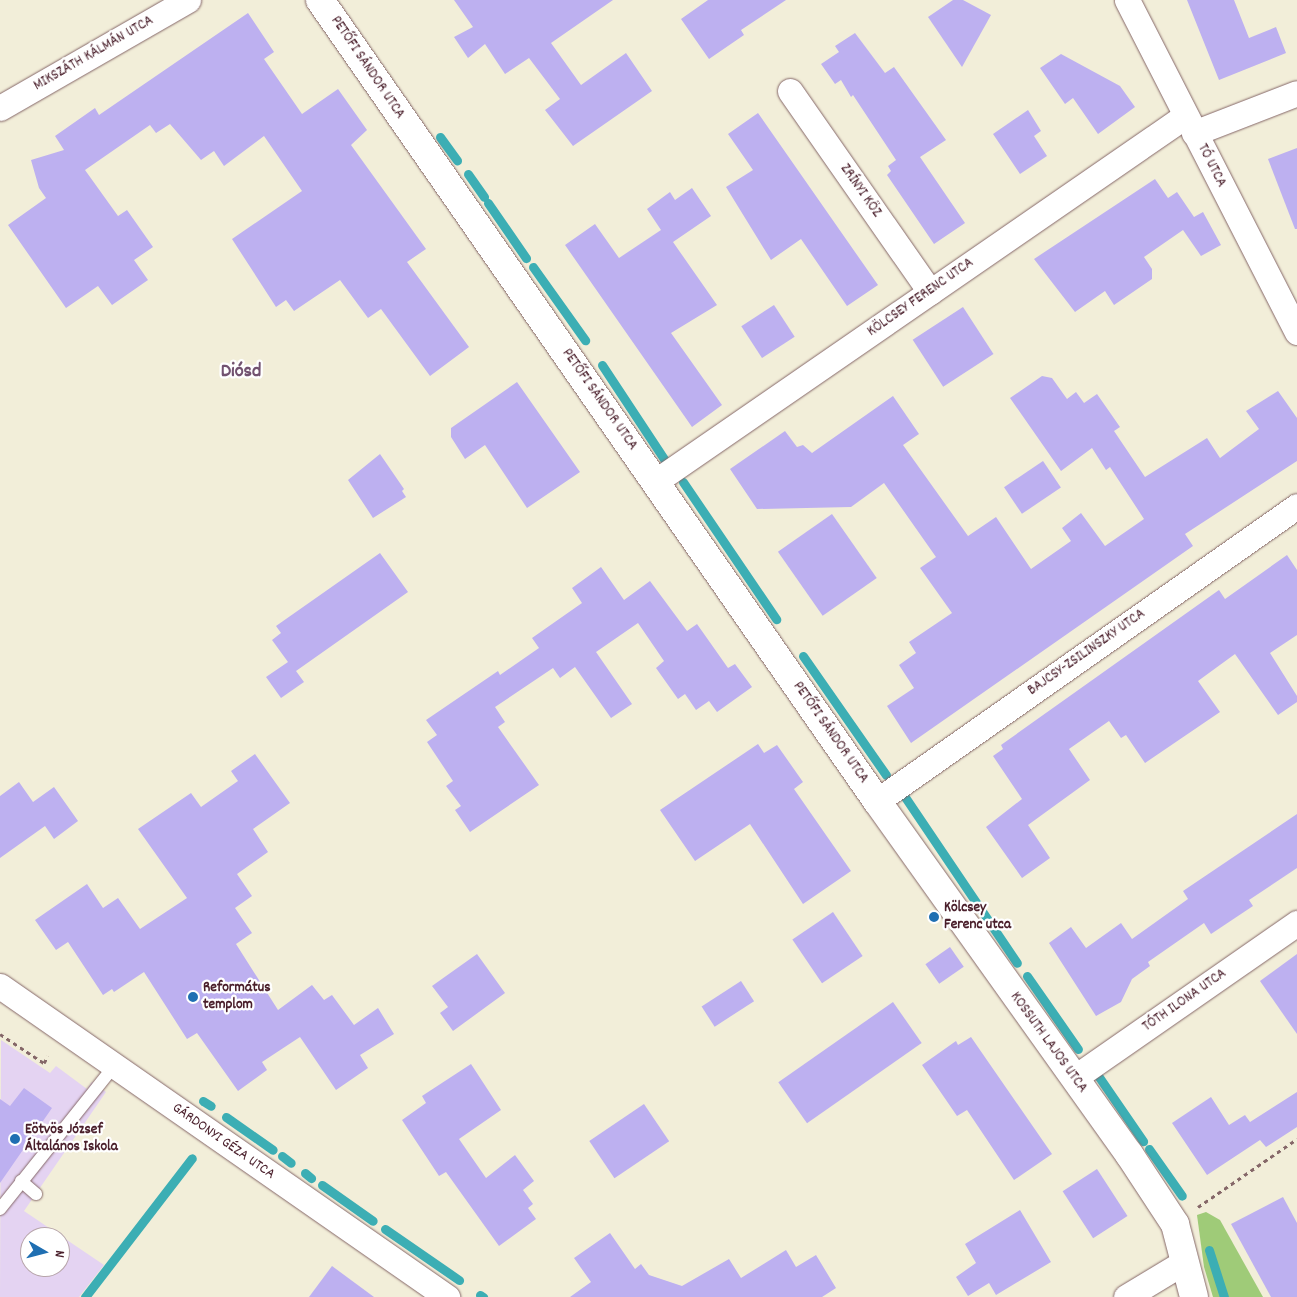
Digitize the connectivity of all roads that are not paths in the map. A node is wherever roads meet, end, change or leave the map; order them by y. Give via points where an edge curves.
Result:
1 (188, 0) edge
2 (320, 0) edge
3 (1127, 0) edge
4 (790, 91) dead end
5 (1297, 92) edge
6 (0, 108) edge
7 (1190, 124) junction
8 (930, 292) junction
9 (1297, 332) edge
10 (656, 481) junction
11 (1297, 506) edge
12 (877, 801) junction
13 (1297, 922) edge
14 (0, 986) edge
15 (114, 1066) junction
16 (1074, 1078) junction
17 (21, 1181) junction
18 (36, 1194) dead end
19 (0, 1209) edge
20 (1184, 1262) junction
21 (446, 1297) edge
22 (1126, 1297) edge
23 (1194, 1297) edge

1 - 6 street, MIKSZÁTH KÁLMÁN UTCA
2 - 10 street, PETŐFI SÁNDOR UTCA
3 - 7 street, TÓ UTCA
4 - 8 street, ZRÍNYI KÖZ
5 - 7 street, KÖLCSEY FERENC UTCA
7 - 8 street, KÖLCSEY FERENC UTCA
7 - 9 street, TÓ UTCA
8 - 10 street, KÖLCSEY FERENC UTCA
10 - 12 street, PETŐFI SÁNDOR UTCA
11 - 12 street, BAJCSY-ZSILINSZKY UTCA
12 - 16 street, KOSSUTH LAJOS UTCA
13 - 16 street, TÓTH ILONA UTCA
14 - 15 street, GÁRDONYI GÉZA UTCA
15 - 17 lane
15 - 21 street, GÁRDONYI GÉZA UTCA
16 - 20 street, KOSSUTH LAJOS UTCA via 1175,1224
17 - 18 lane
17 - 19 lane
20 - 22 street
20 - 23 street, KOSSUTH LAJOS UTCA

